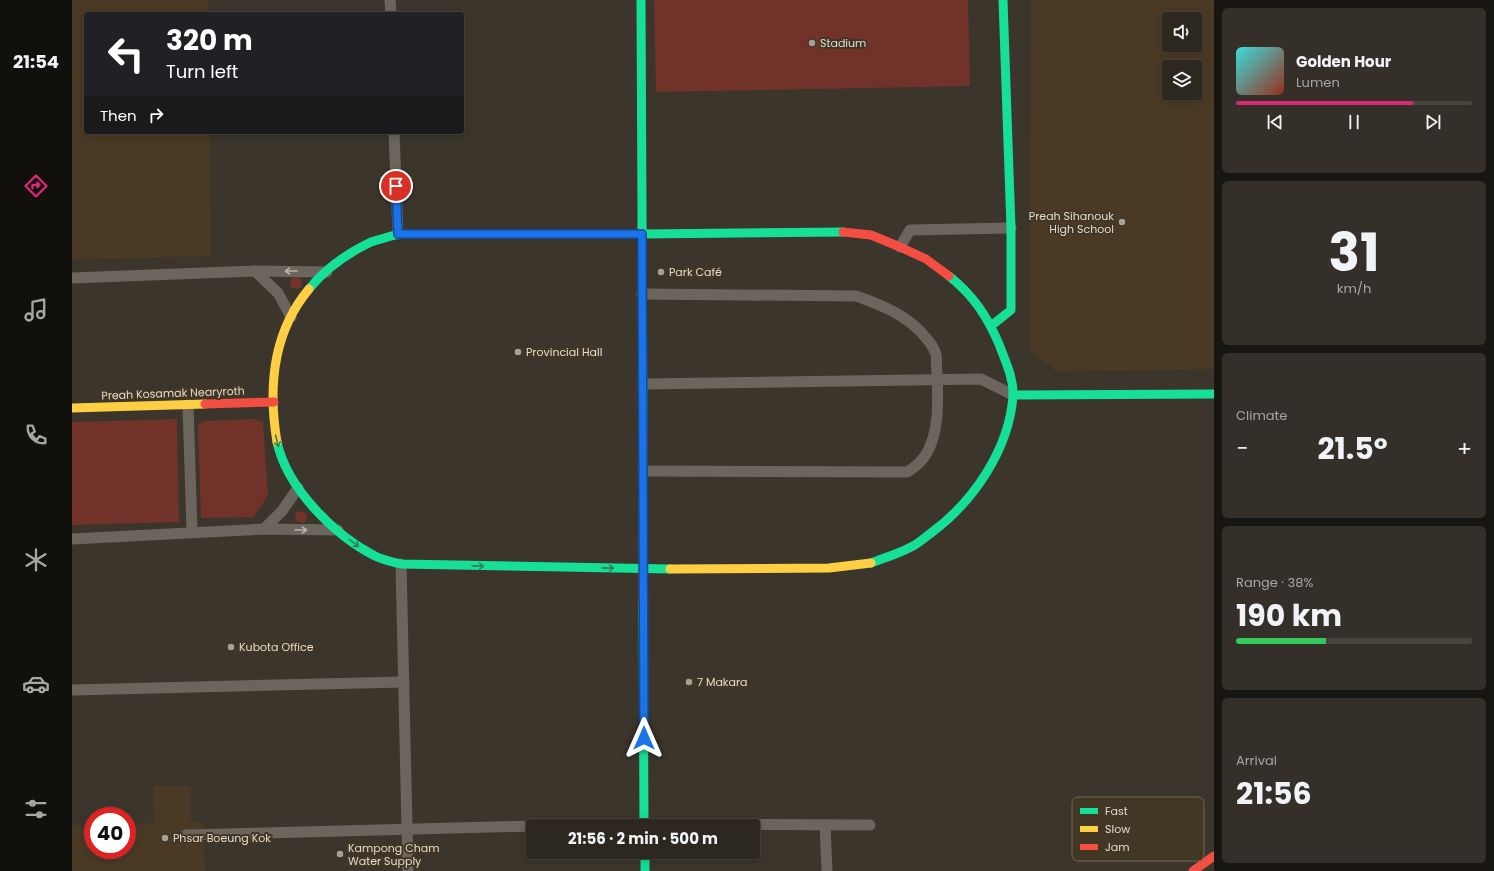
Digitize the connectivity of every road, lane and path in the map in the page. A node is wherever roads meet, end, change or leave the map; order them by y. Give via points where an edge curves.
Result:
1 (390, 0) edge
2 (641, 0) edge
3 (1003, 0) edge
4 (391, 12) edge
5 (394, 134) edge
6 (1011, 228) junction
7 (398, 234) junction
8 (642, 234) junction
9 (900, 247) junction
10 (254, 271) junction
11 (327, 272) junction
12 (72, 278) edge
13 (642, 294) junction
14 (291, 317) junction
15 (991, 326) junction
16 (937, 379) junction
17 (643, 384) junction
18 (1214, 394) edge
19 (1013, 395) junction
20 (274, 402) junction
21 (188, 405) junction
22 (72, 408) edge
23 (643, 471) junction
24 (298, 488) junction
25 (264, 529) junction
26 (338, 530) junction
27 (192, 532) junction
28 (72, 539) edge
29 (401, 564) junction
30 (643, 569) junction
31 (404, 682) junction
32 (72, 690) edge
33 (644, 819) edge
34 (760, 825) edge
35 (826, 825) junction
36 (870, 825) dead end
37 (526, 826) edge
38 (407, 829) junction
39 (186, 835) dead end
40 (1214, 856) edge
41 (644, 859) edge
42 (408, 871) edge
43 (645, 871) edge
44 (827, 871) edge
45 (1193, 871) edge

1 - 4 street
2 - 8 street
3 - 6 street
5 - 7 street
6 - 9 street via 910,230
6 - 15 street via 1011,310
7 - 8 street
7 - 11 street via 372,242 347,256
8 - 9 street via 843,232 871,235
8 - 13 street
9 - 15 street via 926,259 951,278 973,298
11 -> 10 street
10 - 12 street
10 - 14 street via 278,293
11 - 14 street via 305,294
13 - 16 street via 856,296 895,312 915,326 936,354
13 - 17 street
14 - 20 street via 279,348 274,372
15 - 19 street via 1010,372
16 - 17 street
16 - 19 street via 981,379
16 - 23 street via 934,434 926,456 907,472
17 - 23 street
18 - 19 street
19 - 30 street via 1008,425 993,462 970,496 943,524 912,547 871,563 829,568
20 - 21 street, Preah Kosamak Nearyroth
20 -> 24 street via 275,430 281,458
21 - 22 street, Preah Kosamak Nearyroth
21 - 27 street
23 - 30 street
24 - 25 street via 282,511
24 - 26 street via 316,510
25 -> 26 street
25 - 27 street
26 -> 29 street via 377,557
27 - 28 street
29 -> 30 street
29 - 31 street
30 - 33 street
31 - 32 street
31 - 38 street
34 - 35 street
35 - 36 street
35 - 44 street
37 - 38 street
38 - 39 street
38 - 42 street
40 - 45 street
41 - 43 street

